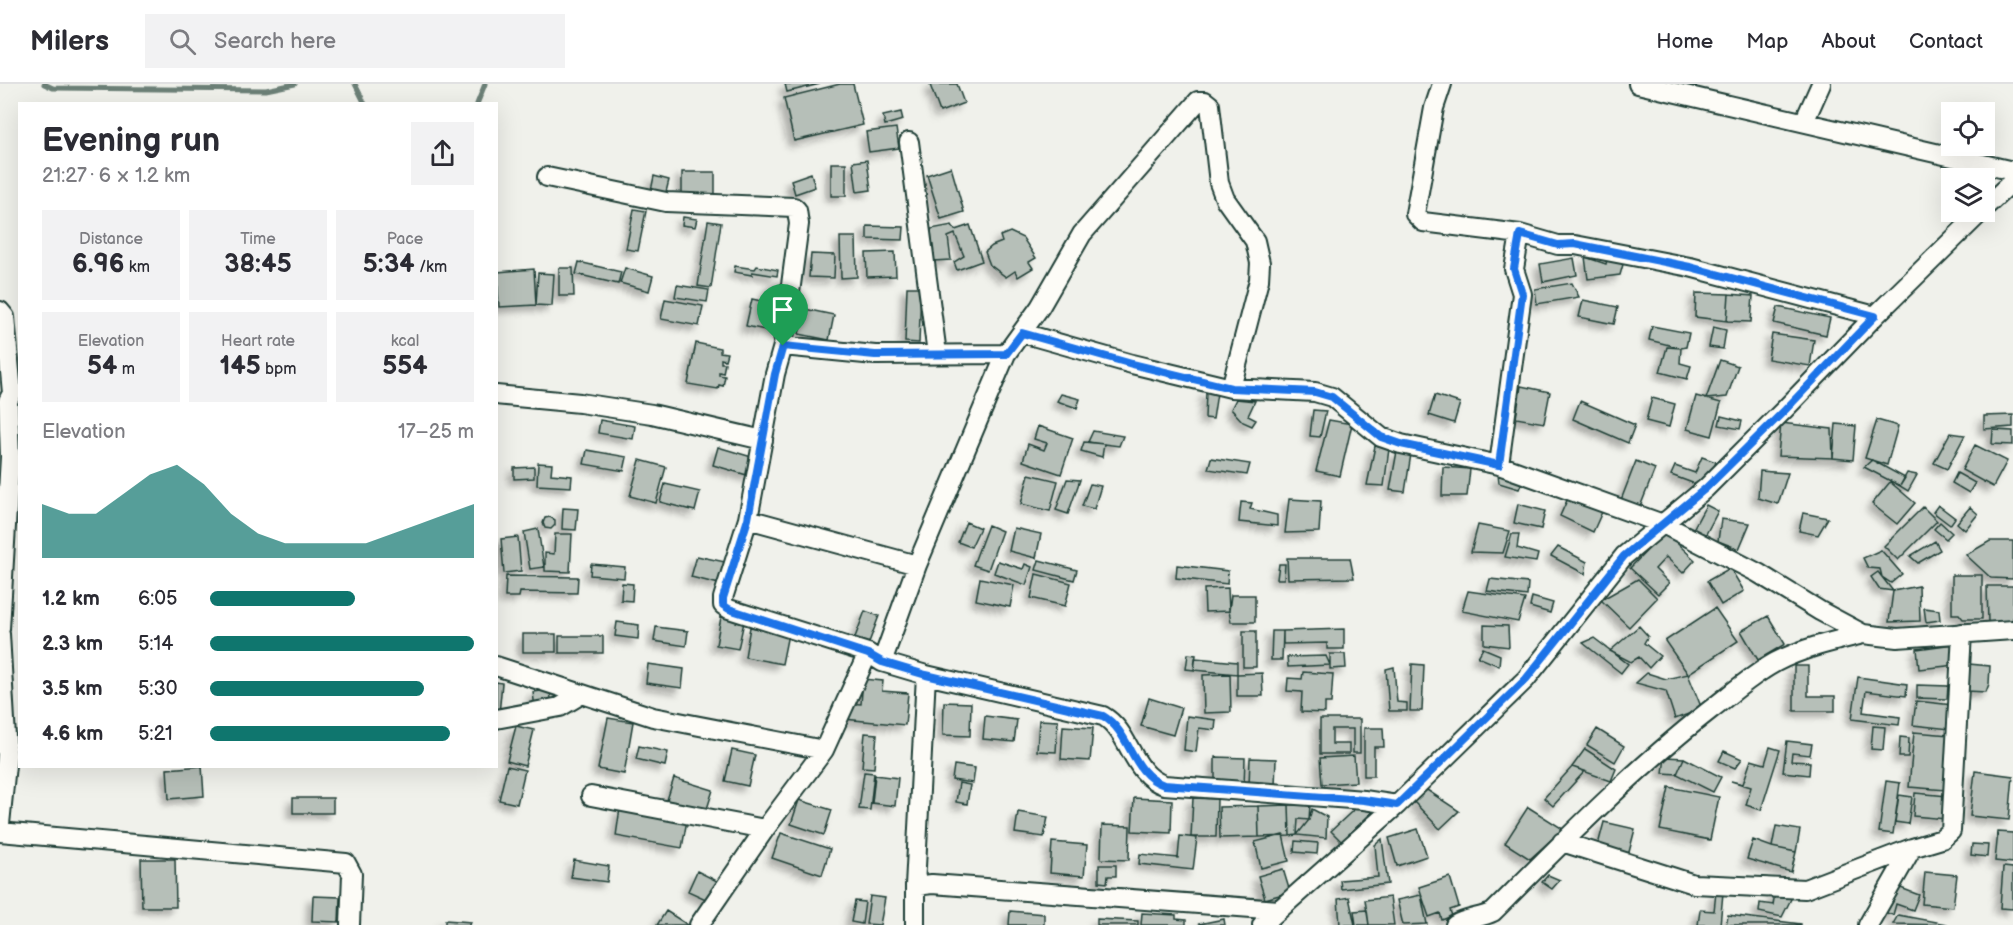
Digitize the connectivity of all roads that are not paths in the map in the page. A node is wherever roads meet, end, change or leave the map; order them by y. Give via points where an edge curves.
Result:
1 (1442, 84) edge
2 (1638, 84) edge
3 (1821, 84) edge
4 (1804, 122) junction
5 (909, 142) dead end
6 (2013, 171) edge
7 (547, 177) dead end
8 (2013, 181) edge
9 (1995, 198) edge
10 (1971, 222) edge
11 (1520, 234) junction
12 (0, 311) edge
13 (1875, 316) junction
14 (1022, 333) junction
15 (783, 346) junction
16 (937, 354) junction
17 (1006, 354) junction
18 (1231, 388) junction
19 (16, 391) edge
20 (498, 395) edge
21 (763, 441) junction
22 (10, 459) edge
23 (1499, 465) junction
24 (748, 519) junction
25 (1663, 524) junction
26 (917, 565) junction
27 (11, 605) edge
28 (0, 629) edge
29 (2013, 630) edge
30 (1962, 633) junction
31 (0, 634) edge
32 (1863, 634) junction
33 (875, 658) junction
34 (498, 667) edge
35 (926, 675) junction
36 (582, 694) junction
37 (498, 719) edge
38 (824, 750) junction
39 (13, 758) edge
40 (591, 796) dead end
41 (1397, 805) junction
42 (0, 824) edge
43 (765, 829) junction
44 (0, 832) edge
45 (1562, 842) junction
46 (1912, 848) junction
47 (915, 886) junction
48 (1279, 910) junction
49 (350, 925) edge
50 (699, 925) edge
51 (915, 925) edge
52 (1262, 925) edge
53 (1455, 925) edge
54 (1868, 925) edge

1 - 11 street via 1415,214 1423,222
2 - 4 street
3 - 4 street
4 - 6 street
5 - 16 street
7 - 15 street via 666,202 794,207 799,224
8 - 9 street
10 - 13 street
11 - 13 street via 1558,245 1575,244 1690,267
11 - 23 street via 1514,269 1522,294
12 - 19 street via 5,317
13 - 25 street via 1706,488
14 - 17 street
14 - 18 street
14 - 18 street via 1082,234 1198,101 1205,101 1210,105 1219,183 1225,199 1255,240 1260,262 1259,280
15 - 16 street via 875,355
15 - 21 street
16 - 17 street
17 - 26 street
18 - 23 street via 1323,394 1381,437
19 - 22 street via 8,401
20 - 21 street via 652,414
21 - 24 street
22 - 27 street
23 - 25 street
24 - 26 street
24 - 33 street via 723,605
25 - 32 street
25 - 41 street via 1624,556 1526,679
26 - 33 street
27 - 28 street
29 - 30 street
30 - 32 street via 1897,638
30 - 46 street via 1951,831 1942,839
31 - 39 street
32 - 45 street via 1820,644 1757,674 1665,746
33 - 35 street
33 - 38 street
34 - 36 street
35 - 41 street via 1103,716 1114,722 1153,782
35 - 47 street
36 - 37 street via 560,706
36 - 38 street via 653,717
38 - 43 street
39 - 42 street
40 - 43 street
41 - 48 street
43 - 50 street
44 - 49 street via 345,863 352,874
45 - 46 street via 1694,884 1795,888 1805,888
45 - 53 street via 1493,912
46 - 54 street
47 - 48 street via 932,884
47 - 51 street
48 - 52 street

